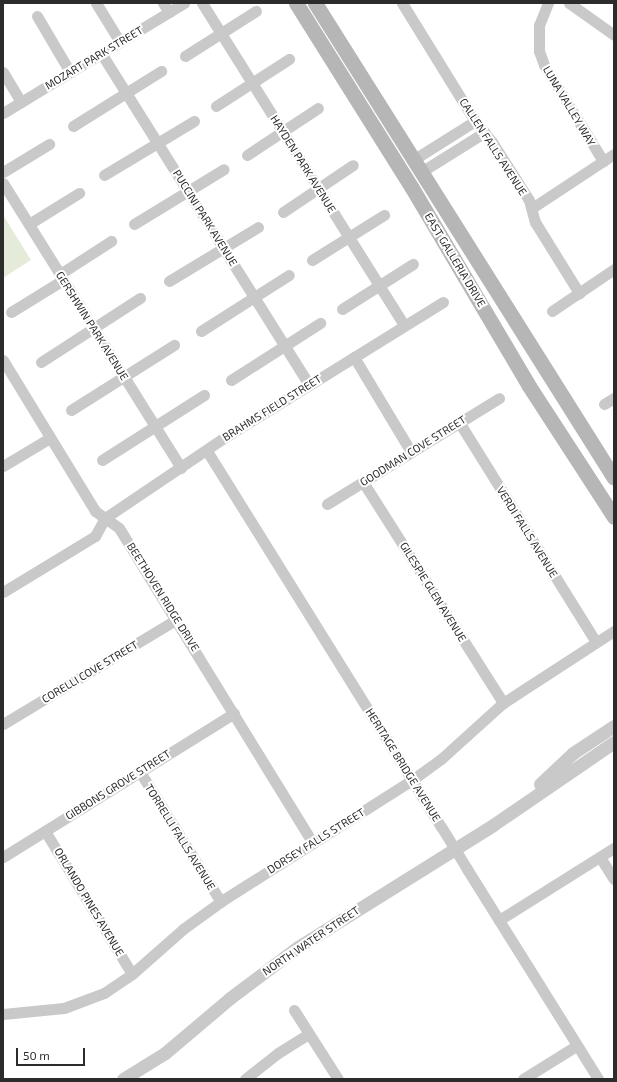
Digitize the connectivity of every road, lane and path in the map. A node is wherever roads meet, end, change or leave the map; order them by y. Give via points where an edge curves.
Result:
1 (96, 3) edge
2 (184, 3) edge
3 (202, 3) edge
4 (296, 3) edge
5 (315, 3) edge
6 (402, 3) edge
7 (548, 3) edge
8 (569, 3) edge
9 (166, 8) edge
10 (256, 11) dead end
11 (37, 16) dead end
12 (221, 34) junction
13 (614, 35) edge
14 (120, 42) junction
15 (101, 53) junction
16 (185, 56) dead end
17 (289, 59) dead end
18 (161, 71) dead end
19 (3, 72) edge
20 (70, 72) junction
21 (252, 83) junction
22 (126, 93) junction
23 (21, 102) junction
24 (216, 106) dead end
25 (318, 108) dead end
26 (3, 113) edge
27 (194, 121) dead end
28 (475, 121) junction
29 (73, 126) dead end
30 (283, 132) junction
31 (485, 132) junction
32 (158, 143) junction
33 (48, 144) dead end
34 (247, 154) dead end
35 (614, 154) edge
36 (603, 161) junction
37 (353, 166) dead end
38 (417, 166) junction
39 (224, 169) dead end
40 (3, 172) edge
41 (104, 175) dead end
42 (3, 183) edge
43 (318, 188) junction
44 (188, 191) junction
45 (79, 193) dead end
46 (532, 208) junction
47 (283, 212) dead end
48 (384, 215) dead end
49 (29, 224) junction
50 (134, 224) dead end
51 (258, 226) dead end
52 (349, 237) junction
53 (111, 241) dead end
54 (223, 248) junction
55 (312, 260) dead end
56 (414, 264) dead end
57 (614, 270) edge
58 (289, 274) dead end
59 (61, 277) junction
60 (169, 281) dead end
61 (379, 286) junction
62 (579, 293) junction
63 (254, 297) junction
64 (140, 298) dead end
65 (442, 302) dead end
66 (342, 309) dead end
67 (552, 311) dead end
68 (12, 312) dead end
69 (320, 323) dead end
70 (404, 325) junction
71 (93, 328) junction
72 (201, 331) dead end
73 (174, 345) dead end
74 (285, 346) junction
75 (354, 357) junction
76 (3, 360) edge
77 (41, 362) dead end
78 (124, 377) junction
79 (231, 380) dead end
80 (309, 384) junction
81 (204, 395) dead end
82 (499, 398) dead end
83 (614, 398) edge
84 (604, 404) dead end
85 (71, 410) dead end
86 (459, 422) junction
87 (155, 427) junction
88 (50, 438) junction
89 (207, 451) junction
90 (411, 452) junction
91 (102, 460) dead end
92 (3, 466) edge
93 (181, 468) junction
94 (614, 478) edge
95 (363, 482) junction
96 (327, 504) dead end
97 (614, 517) edge
98 (105, 518) junction
99 (3, 592) edge
100 (177, 619) junction
101 (614, 631) edge
102 (596, 642) junction
103 (502, 703) junction
104 (234, 713) junction
105 (3, 724) edge
106 (614, 726) edge
107 (614, 742) edge
108 (140, 772) junction
109 (412, 780) junction
110 (508, 814) junction
111 (45, 831) junction
112 (313, 843) junction
113 (614, 848) edge
114 (3, 857) edge
115 (600, 857) junction
116 (614, 879) edge
117 (221, 902) junction
118 (499, 920) junction
119 (132, 974) junction
120 (294, 1010) dead end
121 (3, 1014) edge
122 (309, 1034) junction
123 (576, 1046) junction
124 (123, 1079) edge
125 (245, 1079) edge
126 (338, 1079) edge
127 (523, 1079) edge
128 (598, 1079) edge

1 - 14 street
2 - 9 street, MOZART PARK STREET
3 - 12 street, HAYDEN PARK AVENUE
4 - 97 main road, EAST GALLERIA DRIVE via 412,188 529,386
5 - 38 main road, EAST GALLERIA DRIVE
6 - 28 street, CALLEN FALLS AVENUE
7 - 36 street, LUNA VALLEY WAY via 539,24 538,51
8 - 13 street
9 - 14 street, MOZART PARK STREET
10 - 12 street
11 - 20 street
12 - 16 street
12 - 21 street, HAYDEN PARK AVENUE
14 - 15 street, MOZART PARK STREET
15 - 20 street, MOZART PARK STREET
15 - 22 street, PUCCINI PARK AVENUE
17 - 21 street
18 - 22 street
19 - 23 street
20 - 23 street, MOZART PARK STREET
21 - 24 street
21 - 30 street, HAYDEN PARK AVENUE
22 - 29 street
22 - 32 street, PUCCINI PARK AVENUE
23 - 26 street, MOZART PARK STREET
25 - 30 street
27 - 32 street
28 - 31 street, CALLEN FALLS AVENUE
28 - 38 street
30 - 34 street
30 - 43 street, HAYDEN PARK AVENUE
31 - 38 street
31 - 46 street, CALLEN FALLS AVENUE
32 - 41 street
32 - 44 street, PUCCINI PARK AVENUE
33 - 40 street
35 - 36 street
36 - 46 street
37 - 43 street
38 - 94 main road, EAST GALLERIA DRIVE
39 - 44 street
42 - 49 street, GERSHWIN PARK AVENUE
43 - 47 street
43 - 52 street, HAYDEN PARK AVENUE
44 - 50 street
44 - 54 street, PUCCINI PARK AVENUE
45 - 49 street
46 - 62 street, CALLEN FALLS AVENUE via 535,222
48 - 52 street
49 - 59 street, GERSHWIN PARK AVENUE
51 - 54 street
52 - 55 street
52 - 61 street, HAYDEN PARK AVENUE
53 - 59 street
54 - 60 street
54 - 63 street, PUCCINI PARK AVENUE
56 - 61 street
57 - 62 street
58 - 63 street
59 - 68 street
59 - 71 street, GERSHWIN PARK AVENUE
61 - 66 street
61 - 70 street, HAYDEN PARK AVENUE
62 - 67 street
63 - 72 street
63 - 74 street, PUCCINI PARK AVENUE
64 - 71 street
65 - 70 street, BRAHMS FIELD STREET
69 - 74 street
70 - 75 street, BRAHMS FIELD STREET
71 - 77 street
71 - 78 street, GERSHWIN PARK AVENUE
73 - 78 street
74 - 79 street
74 - 80 street, PUCCINI PARK AVENUE
75 - 80 street, BRAHMS FIELD STREET
75 - 90 street
76 - 88 street, BEETHOVEN RIDGE DRIVE
78 - 85 street
78 - 87 street, GERSHWIN PARK AVENUE
80 - 89 street, BRAHMS FIELD STREET
81 - 87 street
82 - 86 street, GOODMAN COVE STREET
83 - 84 street
86 - 90 street, GOODMAN COVE STREET
86 - 102 street, VERDI FALLS AVENUE
87 - 91 street
87 - 93 street, GERSHWIN PARK AVENUE
88 - 92 street
88 - 98 street, BEETHOVEN RIDGE DRIVE via 95,511
89 - 93 street, BRAHMS FIELD STREET
89 - 109 street, HERITAGE BRIDGE AVENUE
90 - 95 street, GOODMAN COVE STREET
93 - 98 street, BRAHMS FIELD STREET
95 - 96 street, GOODMAN COVE STREET
95 - 103 street, GILESPIE GLEN AVENUE
98 - 99 street via 95,536
98 - 100 street, BEETHOVEN RIDGE DRIVE via 119,528
100 - 104 street, BEETHOVEN RIDGE DRIVE
100 - 105 street, CORELLI COVE STREET
101 - 102 street, DORSEY FALLS STREET
102 - 103 street, DORSEY FALLS STREET
103 - 109 street, DORSEY FALLS STREET via 441,759
104 - 108 street, GIBBONS GROVE STREET
104 - 112 street, BEETHOVEN RIDGE DRIVE
106 - 110 street, NORTH WATER STREET via 573,753
107 - 110 street, NORTH WATER STREET
108 - 111 street, GIBBONS GROVE STREET
108 - 117 street, TORRELLI FALLS AVENUE
109 - 112 street, DORSEY FALLS STREET
109 - 118 street, HERITAGE BRIDGE AVENUE, bridge
110 - 124 street, NORTH WATER STREET via 298,947 230,998 165,1053
111 - 114 street, GIBBONS GROVE STREET
111 - 119 street, ORLANDO PINES AVENUE
112 - 117 street, DORSEY FALLS STREET
113 - 115 street
115 - 116 street
115 - 118 street
117 - 119 street, DORSEY FALLS STREET via 183,929
118 - 123 street, HERITAGE BRIDGE AVENUE
119 - 121 street, DORSEY FALLS STREET via 104,993 84,1002 64,1008
120 - 122 street
122 - 125 street via 278,1053
122 - 126 street
123 - 127 street
123 - 128 street, HERITAGE BRIDGE AVENUE

